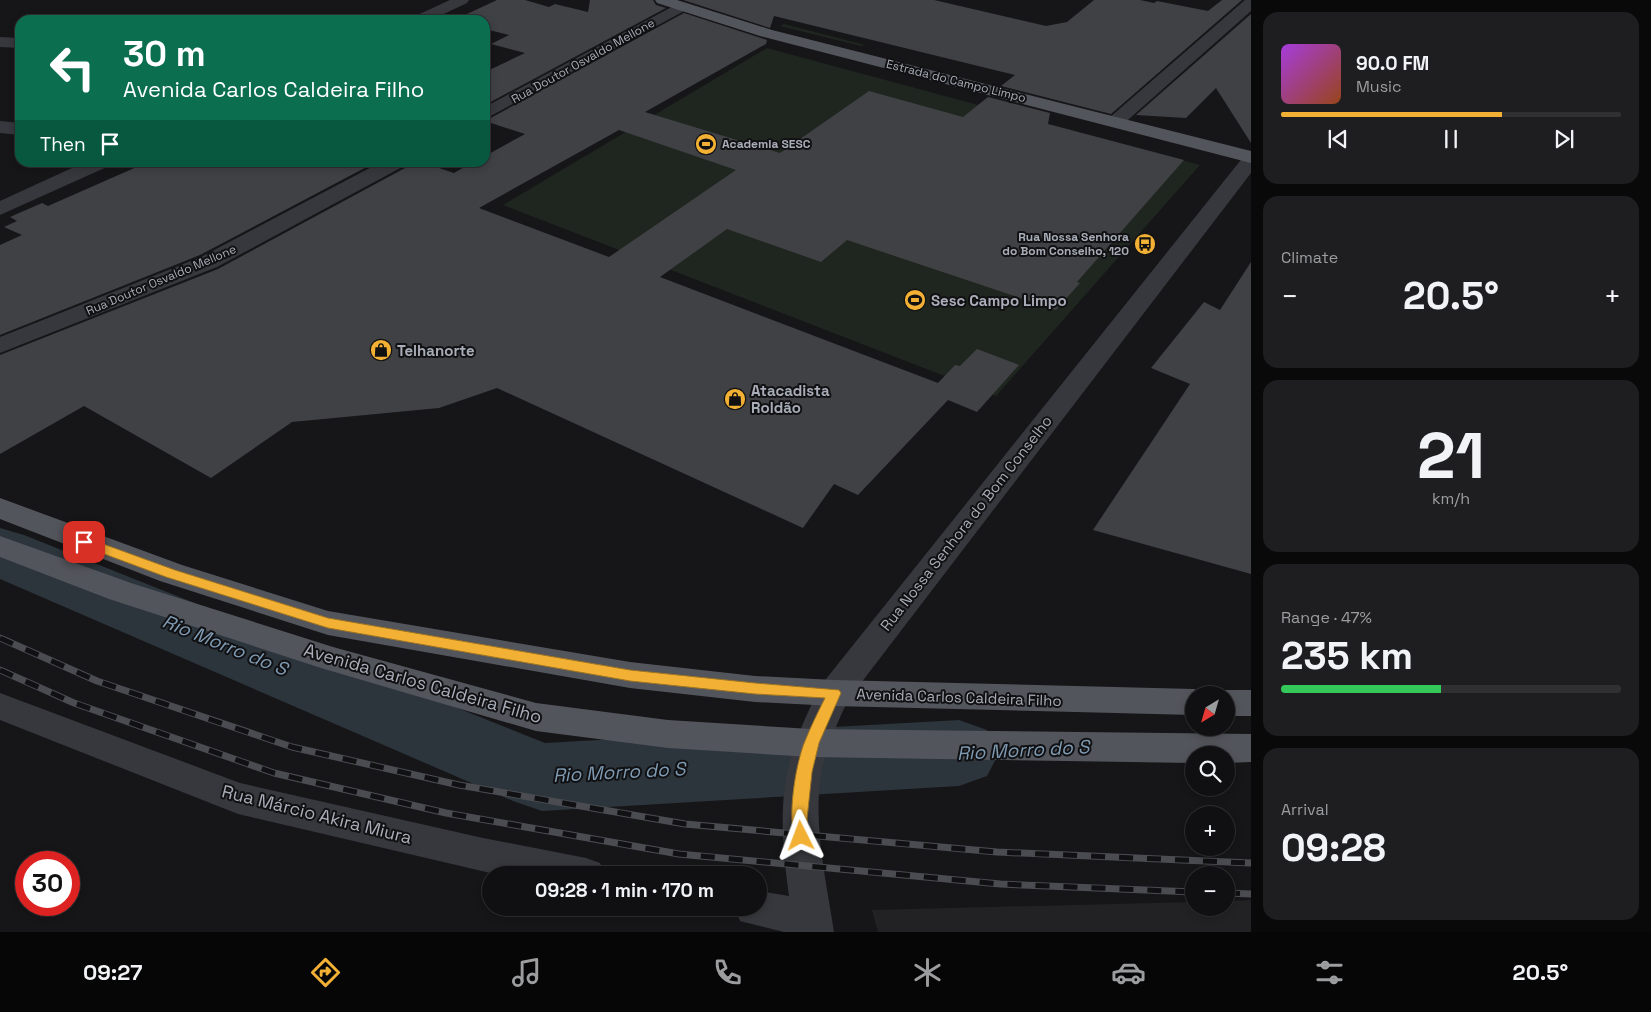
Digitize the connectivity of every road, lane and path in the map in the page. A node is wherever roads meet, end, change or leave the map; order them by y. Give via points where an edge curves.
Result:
1 (425, 0) edge
2 (662, 0) edge
3 (460, 1) edge
4 (1251, 3) edge
5 (682, 7) junction
6 (429, 15) edge
7 (0, 42) edge
8 (15, 43) edge
9 (490, 111) edge
10 (1115, 122) junction
11 (0, 127) edge
12 (15, 128) edge
13 (1251, 158) edge
14 (91, 167) edge
15 (388, 167) edge
16 (0, 209) edge
17 (0, 346) edge
18 (0, 508) edge
19 (0, 546) edge
20 (834, 693) junction
21 (1185, 702) edge
22 (1235, 703) edge
23 (1251, 703) edge
24 (0, 706) edge
25 (811, 743) junction
26 (1251, 748) edge
27 (540, 866) edge
28 (767, 912) edge
29 (813, 925) edge

1 - 3 street
2 - 5 main road, Estrada do Campo Limpo
3 - 6 street
4 - 10 street
5 - 9 street, Rua Doutor Osvaldo Mellone
5 - 10 main road, Estrada do Campo Limpo via 766,33
7 - 8 street
10 - 13 main road, Estrada do Campo Limpo
11 - 12 street
13 - 20 street, Rua Nossa Senhora do Bom Conselho
14 - 16 street
15 - 17 street, Rua Doutor Osvaldo Mellone via 209,262
18 - 20 main road, Avenida Carlos Caldeira Filho via 171,573 328,623 630,675 755,689
19 - 25 main road, Avenida Carlos Caldeira Filho via 128,594 333,659 536,717 668,734
20 - 21 main road, Avenida Carlos Caldeira Filho
20 - 25 street, Rua Nossa Senhora do Bom Conselho
22 - 23 main road
24 - 27 street, Rua Márcio Akira Miura via 238,798
25 - 26 main road, Avenida Carlos Caldeira Filho via 1194,750
25 - 29 street, Rua Nossa Senhora do Bom Conselho via 799,819
28 - 29 street

